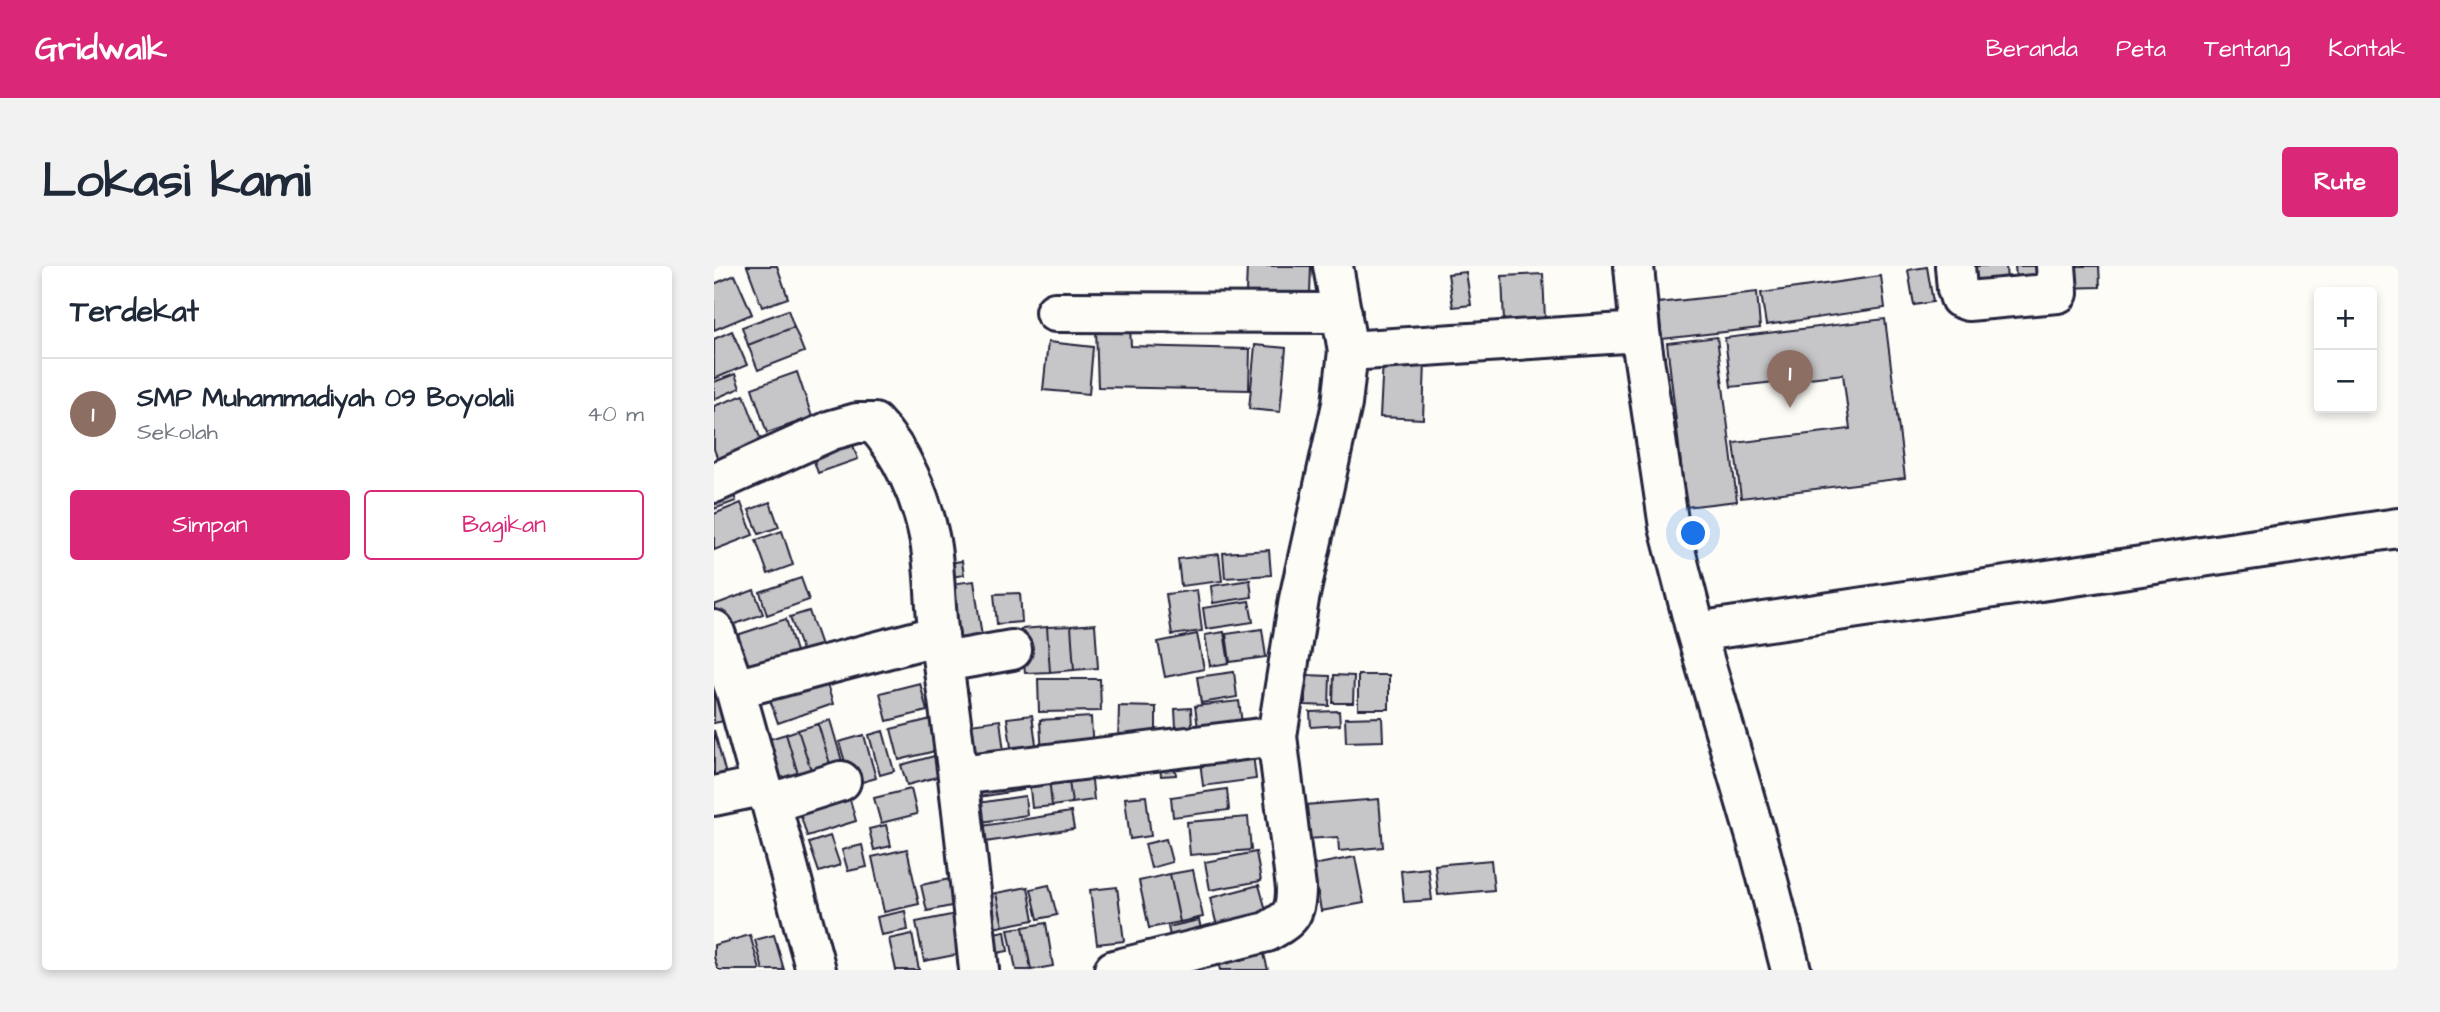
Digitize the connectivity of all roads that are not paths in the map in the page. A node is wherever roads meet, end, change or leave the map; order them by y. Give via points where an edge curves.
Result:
1 (1334, 266) edge
2 (1634, 266) edge
3 (1955, 266) edge
4 (2056, 266) edge
5 (1055, 312) dead end
6 (1342, 313) junction
7 (1640, 332) junction
8 (1348, 351) junction
9 (714, 483) edge
10 (2398, 528) edge
11 (714, 630) edge
12 (1696, 632) junction
13 (941, 649) junction
14 (1012, 650) dead end
15 (735, 689) junction
16 (1277, 736) junction
17 (959, 775) junction
18 (841, 781) dead end
19 (767, 794) junction
20 (714, 796) edge
21 (1186, 961) edge
22 (816, 970) edge
23 (979, 970) edge
24 (1114, 970) edge
25 (1791, 970) edge

1 - 6 street
2 - 7 street
3 - 4 street via 1957,289 1968,301 2058,293
5 - 6 street
6 - 8 street
7 - 8 street
7 - 12 street via 1663,497
8 - 16 street via 1342,404 1299,599
9 - 13 street via 832,430 873,423 894,449 914,489 929,536
10 - 12 street
11 - 15 street
12 - 25 street
13 - 14 street
13 - 15 street
13 - 17 street
15 - 19 street
16 - 17 street
16 - 21 street via 1296,906 1285,922 1267,932
17 - 23 street
18 - 19 street
19 - 20 street
19 - 22 street
21 - 24 street

